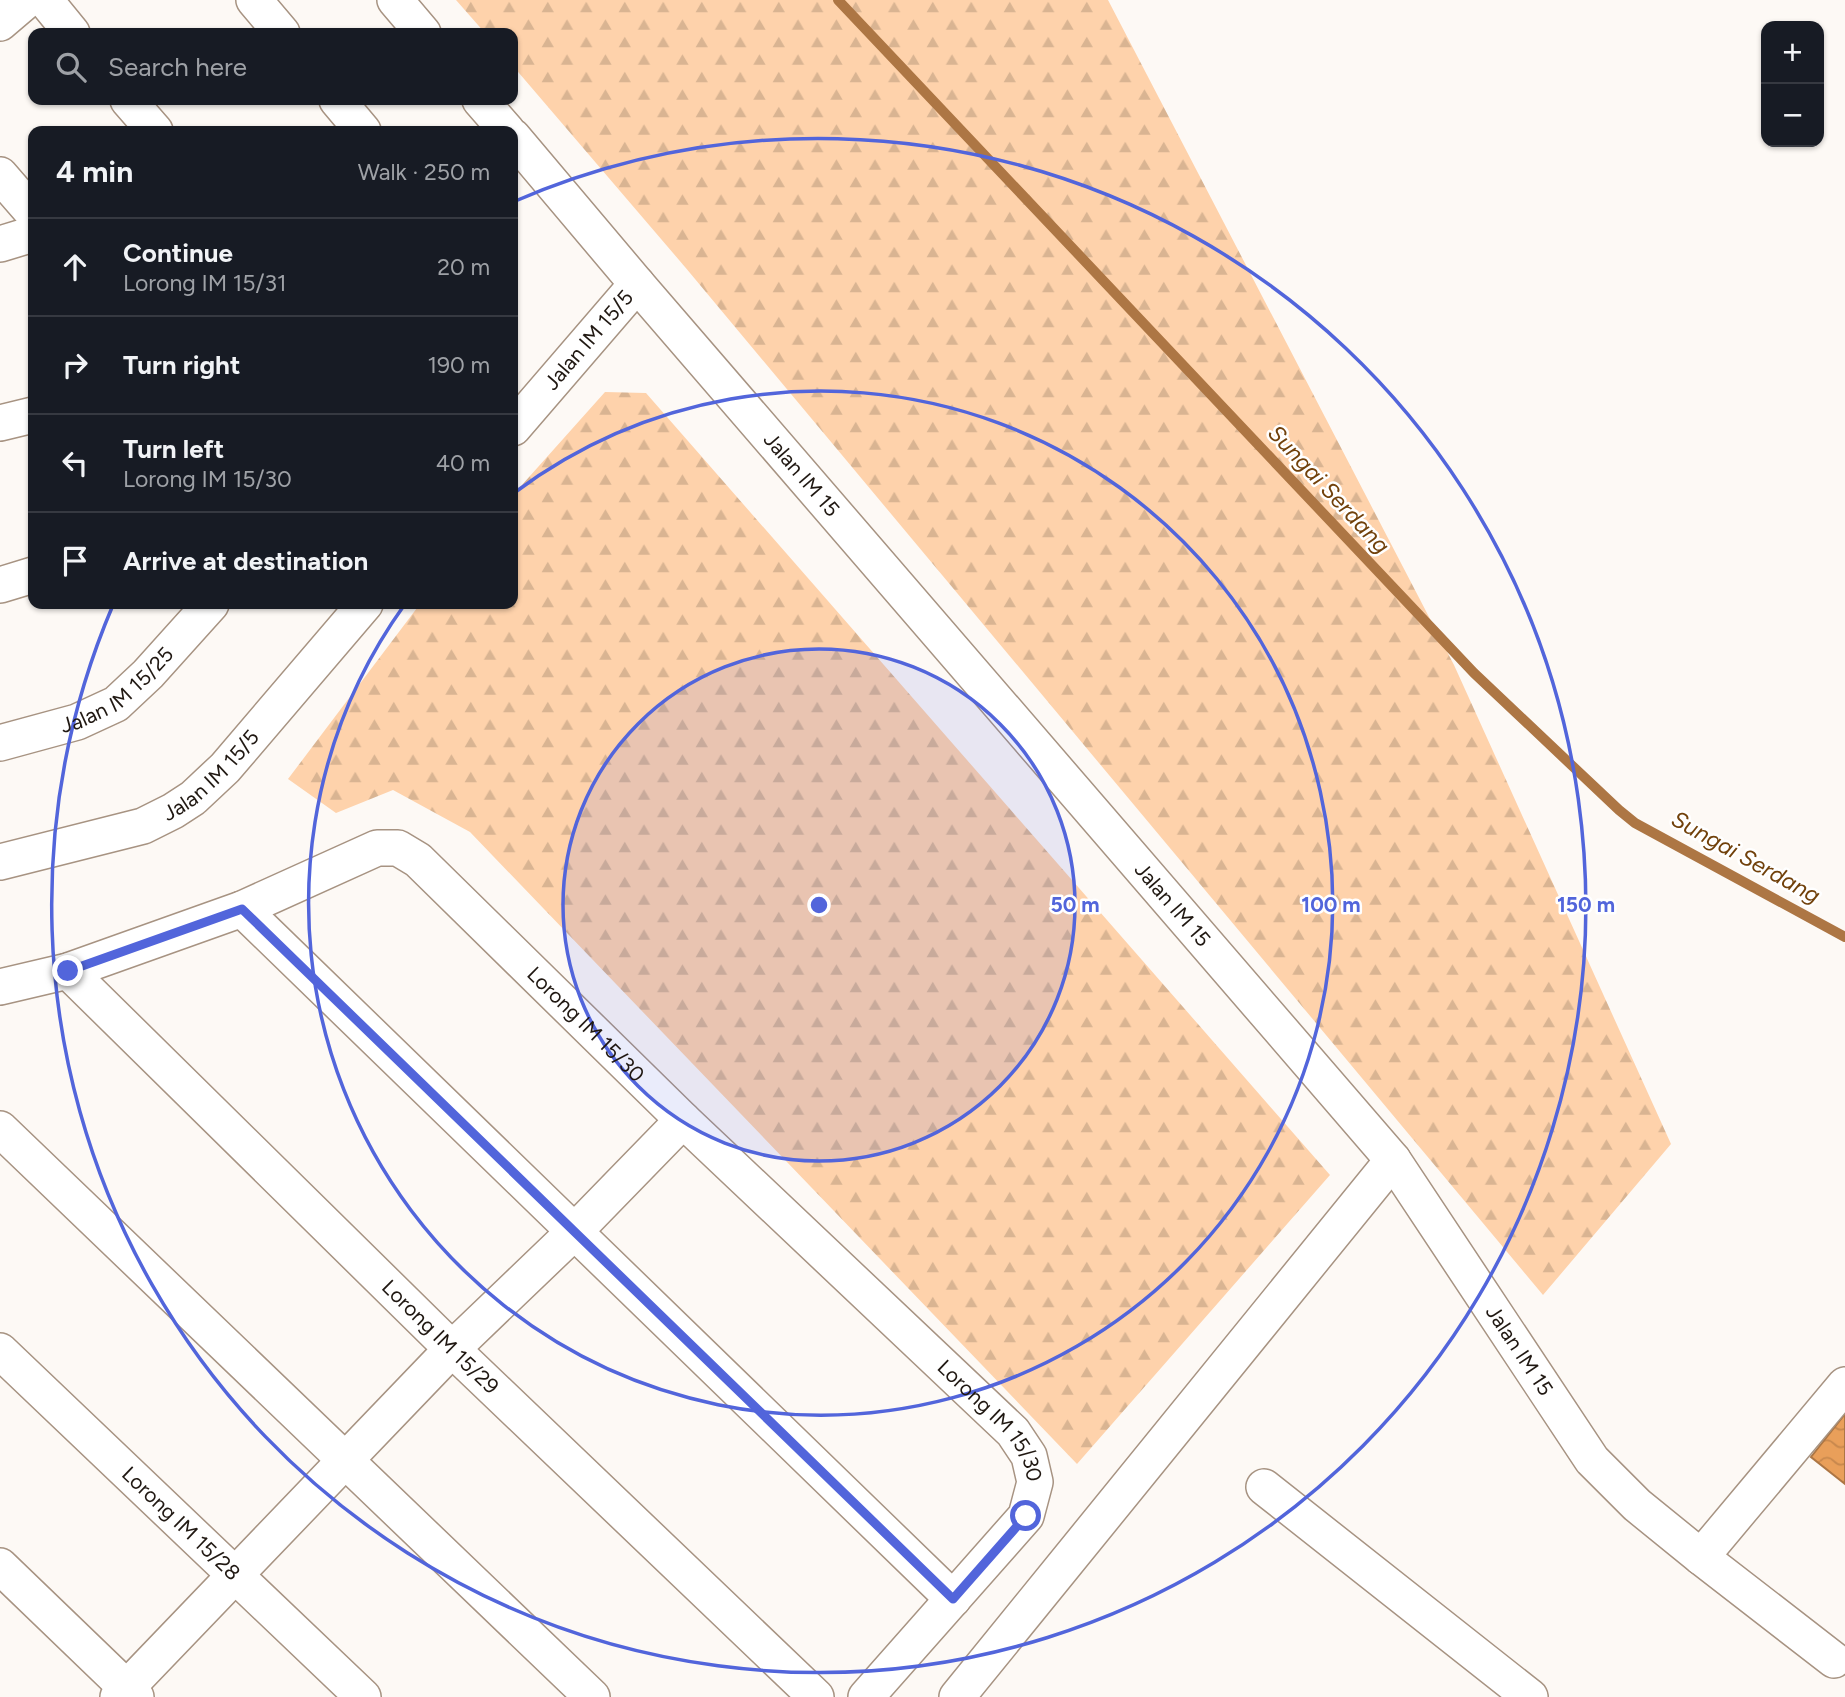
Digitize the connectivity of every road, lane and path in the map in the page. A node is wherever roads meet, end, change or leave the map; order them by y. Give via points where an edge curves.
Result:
1 (27, 0) edge
2 (45, 0) edge
3 (254, 0) edge
4 (395, 0) edge
5 (0, 23) edge
6 (68, 28) edge
7 (278, 28) edge
8 (419, 28) edge
9 (132, 105) edge
10 (341, 105) edge
11 (485, 105) edge
12 (151, 126) edge
13 (359, 126) edge
14 (503, 126) edge
15 (518, 143) edge
16 (0, 175) edge
17 (28, 207) edge
18 (28, 236) edge
19 (0, 244) edge
20 (637, 284) junction
21 (28, 416) edge
22 (518, 422) edge
23 (0, 423) edge
24 (28, 577) edge
25 (0, 585) edge
26 (206, 609) edge
27 (361, 609) edge
28 (0, 743) edge
29 (0, 862) edge
30 (242, 909) junction
31 (68, 971) junction
32 (0, 987) edge
33 (683, 1120) junction
34 (0, 1129) edge
35 (1393, 1160) junction
36 (575, 1232) junction
37 (452, 1349) junction
38 (0, 1351) edge
39 (1845, 1385) edge
40 (346, 1460) junction
41 (1264, 1487) dead end
42 (1701, 1557) junction
43 (0, 1566) edge
44 (235, 1575) junction
45 (953, 1599) junction
46 (1834, 1660) dead end
47 (127, 1694) edge
48 (363, 1697) edge
49 (592, 1697) edge
50 (816, 1697) edge
51 (866, 1697) edge
52 (957, 1697) edge
53 (1530, 1697) edge

1 - 5 street
2 - 6 street
3 - 7 street
4 - 8 street
9 - 12 street
10 - 13 street
11 - 14 street
15 - 20 street, Jalan IM 15
16 - 17 street
18 - 19 street
20 - 22 street, Jalan IM 15/5
20 - 35 street, Jalan IM 15
21 - 23 street
24 - 25 street
26 - 28 street, Jalan IM 15/25 via 116,704 77,722
27 - 29 street, Jalan IM 15/5 via 225,768 193,798 143,826
30 - 31 street, Lorong IM 15/30
30 - 33 street, Lorong IM 15/30 via 377,848 398,848 418,860
30 - 36 street
31 - 32 street, Lorong IM 15/30
31 - 37 street, Lorong IM 15/29
33 - 36 street
33 - 45 street, Lorong IM 15/30 via 1013,1432 1029,1456 1035,1482 1026,1516
34 - 40 street
35 - 42 street, Jalan IM 15 via 1591,1460
35 - 52 street
36 - 37 street
36 - 45 street
37 - 40 street
37 - 50 street, Lorong IM 15/29
38 - 44 street, Lorong IM 15/28
39 - 42 street
40 - 44 street
40 - 49 street
41 - 53 street
42 - 46 street, Jalan IM 15
43 - 47 street
44 - 47 street
44 - 48 street, Lorong IM 15/28
45 - 51 street

